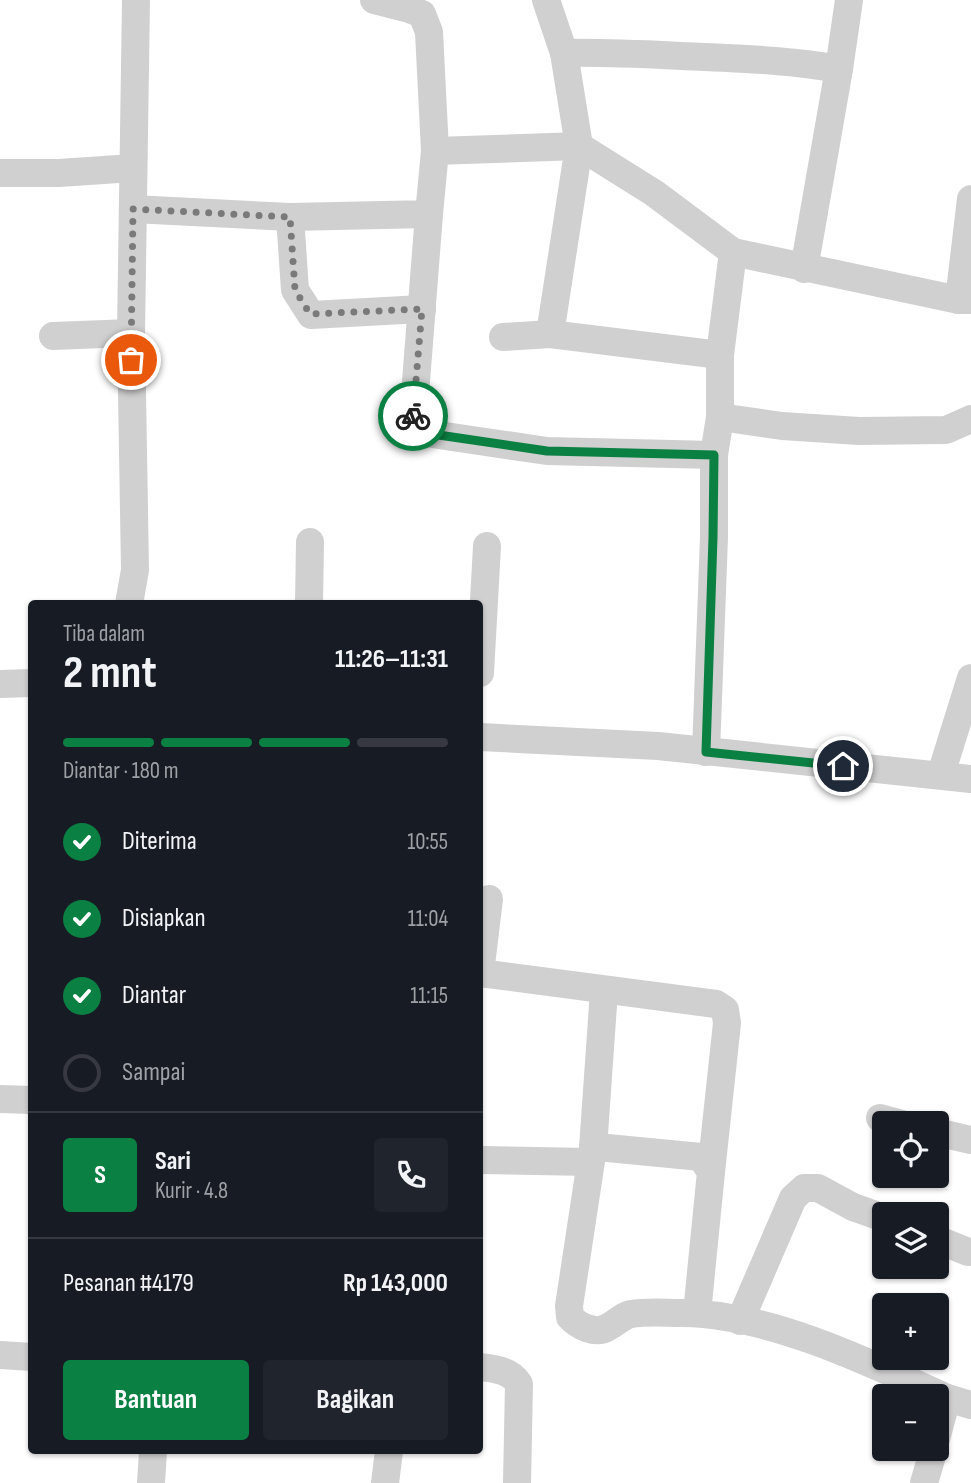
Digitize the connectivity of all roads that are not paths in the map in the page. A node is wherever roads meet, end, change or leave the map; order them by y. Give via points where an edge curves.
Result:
1 (136, 0) edge
2 (373, 0) edge
3 (546, 0) edge
4 (849, 0) edge
5 (564, 53) junction
6 (839, 69) junction
7 (579, 146) junction
8 (435, 150) junction
9 (133, 168) junction
10 (0, 173) edge
11 (971, 199) edge
12 (133, 209) junction
13 (429, 214) junction
14 (290, 217) junction
15 (733, 252) junction
16 (804, 269) junction
17 (965, 300) edge
18 (422, 309) junction
19 (131, 333) junction
20 (551, 334) junction
21 (53, 336) dead end
22 (503, 337) dead end
23 (720, 355) junction
24 (720, 417) junction
25 (971, 419) edge
26 (714, 455) junction
27 (310, 542) dead end
28 (487, 546) dead end
29 (130, 600) edge
30 (309, 600) edge
31 (483, 619) edge
32 (971, 678) edge
33 (28, 683) edge
34 (0, 684) edge
35 (483, 737) edge
36 (706, 752) junction
37 (941, 774) junction
38 (971, 779) edge
39 (489, 900) dead end
40 (483, 949) edge
41 (483, 974) edge
42 (604, 991) junction
43 (0, 1099) edge
44 (28, 1100) edge
45 (949, 1135) edge
46 (971, 1140) edge
47 (592, 1155) junction
48 (483, 1160) edge
49 (711, 1172) junction
50 (872, 1214) edge
51 (949, 1244) edge
52 (968, 1252) dead end
53 (697, 1313) junction
54 (740, 1321) junction
55 (0, 1355) edge
56 (28, 1357) edge
57 (483, 1367) edge
58 (959, 1401) edge
59 (949, 1418) edge
60 (153, 1454) edge
61 (390, 1454) edge
62 (931, 1461) edge
63 (151, 1483) edge
64 (385, 1483) edge
65 (517, 1483) edge
66 (925, 1483) edge

1 - 9 street
2 - 8 street via 422,15 429,32
3 - 5 street
4 - 6 street
5 - 6 street via 745,59
5 - 7 street
6 - 16 street
7 - 8 street
7 - 15 street via 654,192
7 - 20 street
8 - 13 street
9 - 10 street
9 - 12 street
11 - 17 street
12 - 14 street
12 - 19 street
13 - 14 street
13 - 18 street
14 - 18 street via 295,290 310,314
15 - 16 street
15 - 23 street
16 - 17 street
18 - 26 street via 413,420 425,433 547,451
19 - 21 street
19 - 29 street via 135,570
20 - 22 street
20 - 23 street
23 - 24 street
24 - 25 street via 859,431 946,430
24 - 26 street
26 - 36 street
27 - 30 street
28 - 31 street
32 - 37 street
33 - 34 street
35 - 36 street
36 - 37 street
37 - 38 street
39 - 40 street
41 - 42 street
42 - 47 street
42 - 49 street via 716,1004 725,1010
43 - 44 street
45 - 46 street
47 - 48 street
47 - 49 street via 610,1147 693,1155 701,1157
47 - 53 street via 570,1317 579,1326 601,1330 628,1315
49 - 53 street
50 - 54 street via 818,1188 804,1188 793,1198
51 - 52 street
53 - 54 street
54 - 58 street via 798,1335
55 - 56 street
57 - 65 street via 502,1370 519,1384
58 - 59 street
60 - 63 street
61 - 64 street
62 - 66 street

